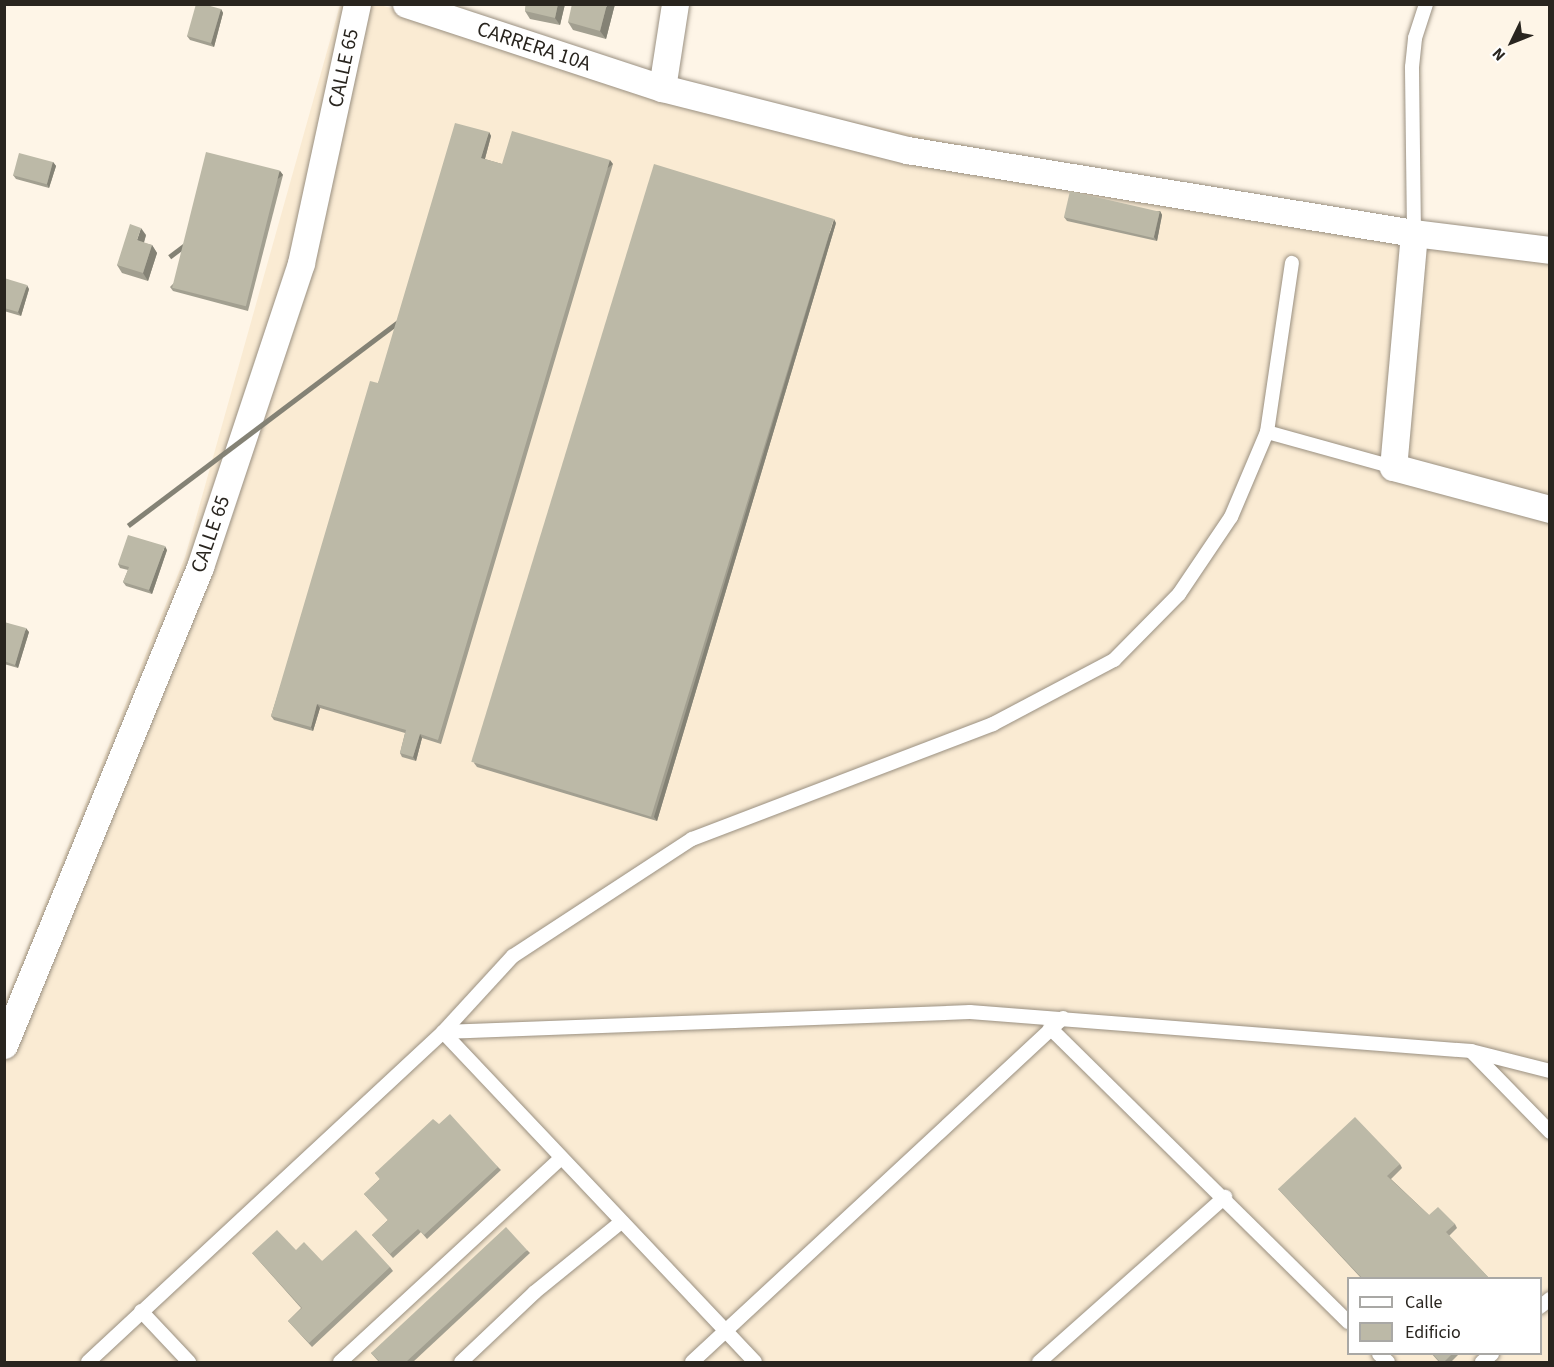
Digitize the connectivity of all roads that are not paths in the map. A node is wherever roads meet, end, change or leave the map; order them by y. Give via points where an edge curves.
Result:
1 (357, 4) edge
2 (406, 4) edge
3 (675, 4) edge
4 (1426, 4) edge
5 (662, 87) junction
6 (1414, 233) junction
7 (1550, 250) edge
8 (1292, 263) dead end
9 (1268, 432) junction
10 (1393, 467) junction
11 (1550, 509) edge
12 (1063, 1018) junction
13 (1050, 1028) junction
14 (443, 1032) junction
15 (4, 1045) edge
16 (1471, 1051) junction
17 (1550, 1071) edge
18 (1550, 1132) edge
19 (561, 1158) junction
20 (1225, 1197) junction
21 (621, 1222) junction
22 (141, 1311) junction
23 (1347, 1321) edge
24 (725, 1331) junction
25 (88, 1362) edge
26 (189, 1362) edge
27 (340, 1362) edge
28 (460, 1362) edge
29 (692, 1362) edge
30 (755, 1362) edge
31 (1040, 1362) edge

1 - 15 street, CALLE 65 via 301,264 200,567
2 - 5 street, CARRERA 10A
3 - 5 street
4 - 6 lane via 1415,38 1412,68
5 - 6 street, CARRERA 10A via 907,150
6 - 7 street, CARRERA 10A
6 - 10 street
8 - 9 lane
9 - 10 lane
9 - 14 lane via 1231,518 1179,594 1114,660 993,724 692,839 513,956
10 - 11 street
12 - 13 lane
12 - 14 lane via 970,1011
12 - 16 lane
13 - 20 lane
13 - 24 lane
14 - 19 lane
14 - 22 lane
16 - 17 lane
16 - 18 lane
19 - 21 lane
19 - 27 lane
20 - 23 lane
20 - 31 lane
21 - 24 lane
21 - 28 lane via 535,1292
22 - 25 lane
22 - 26 lane
24 - 29 lane
24 - 30 lane

